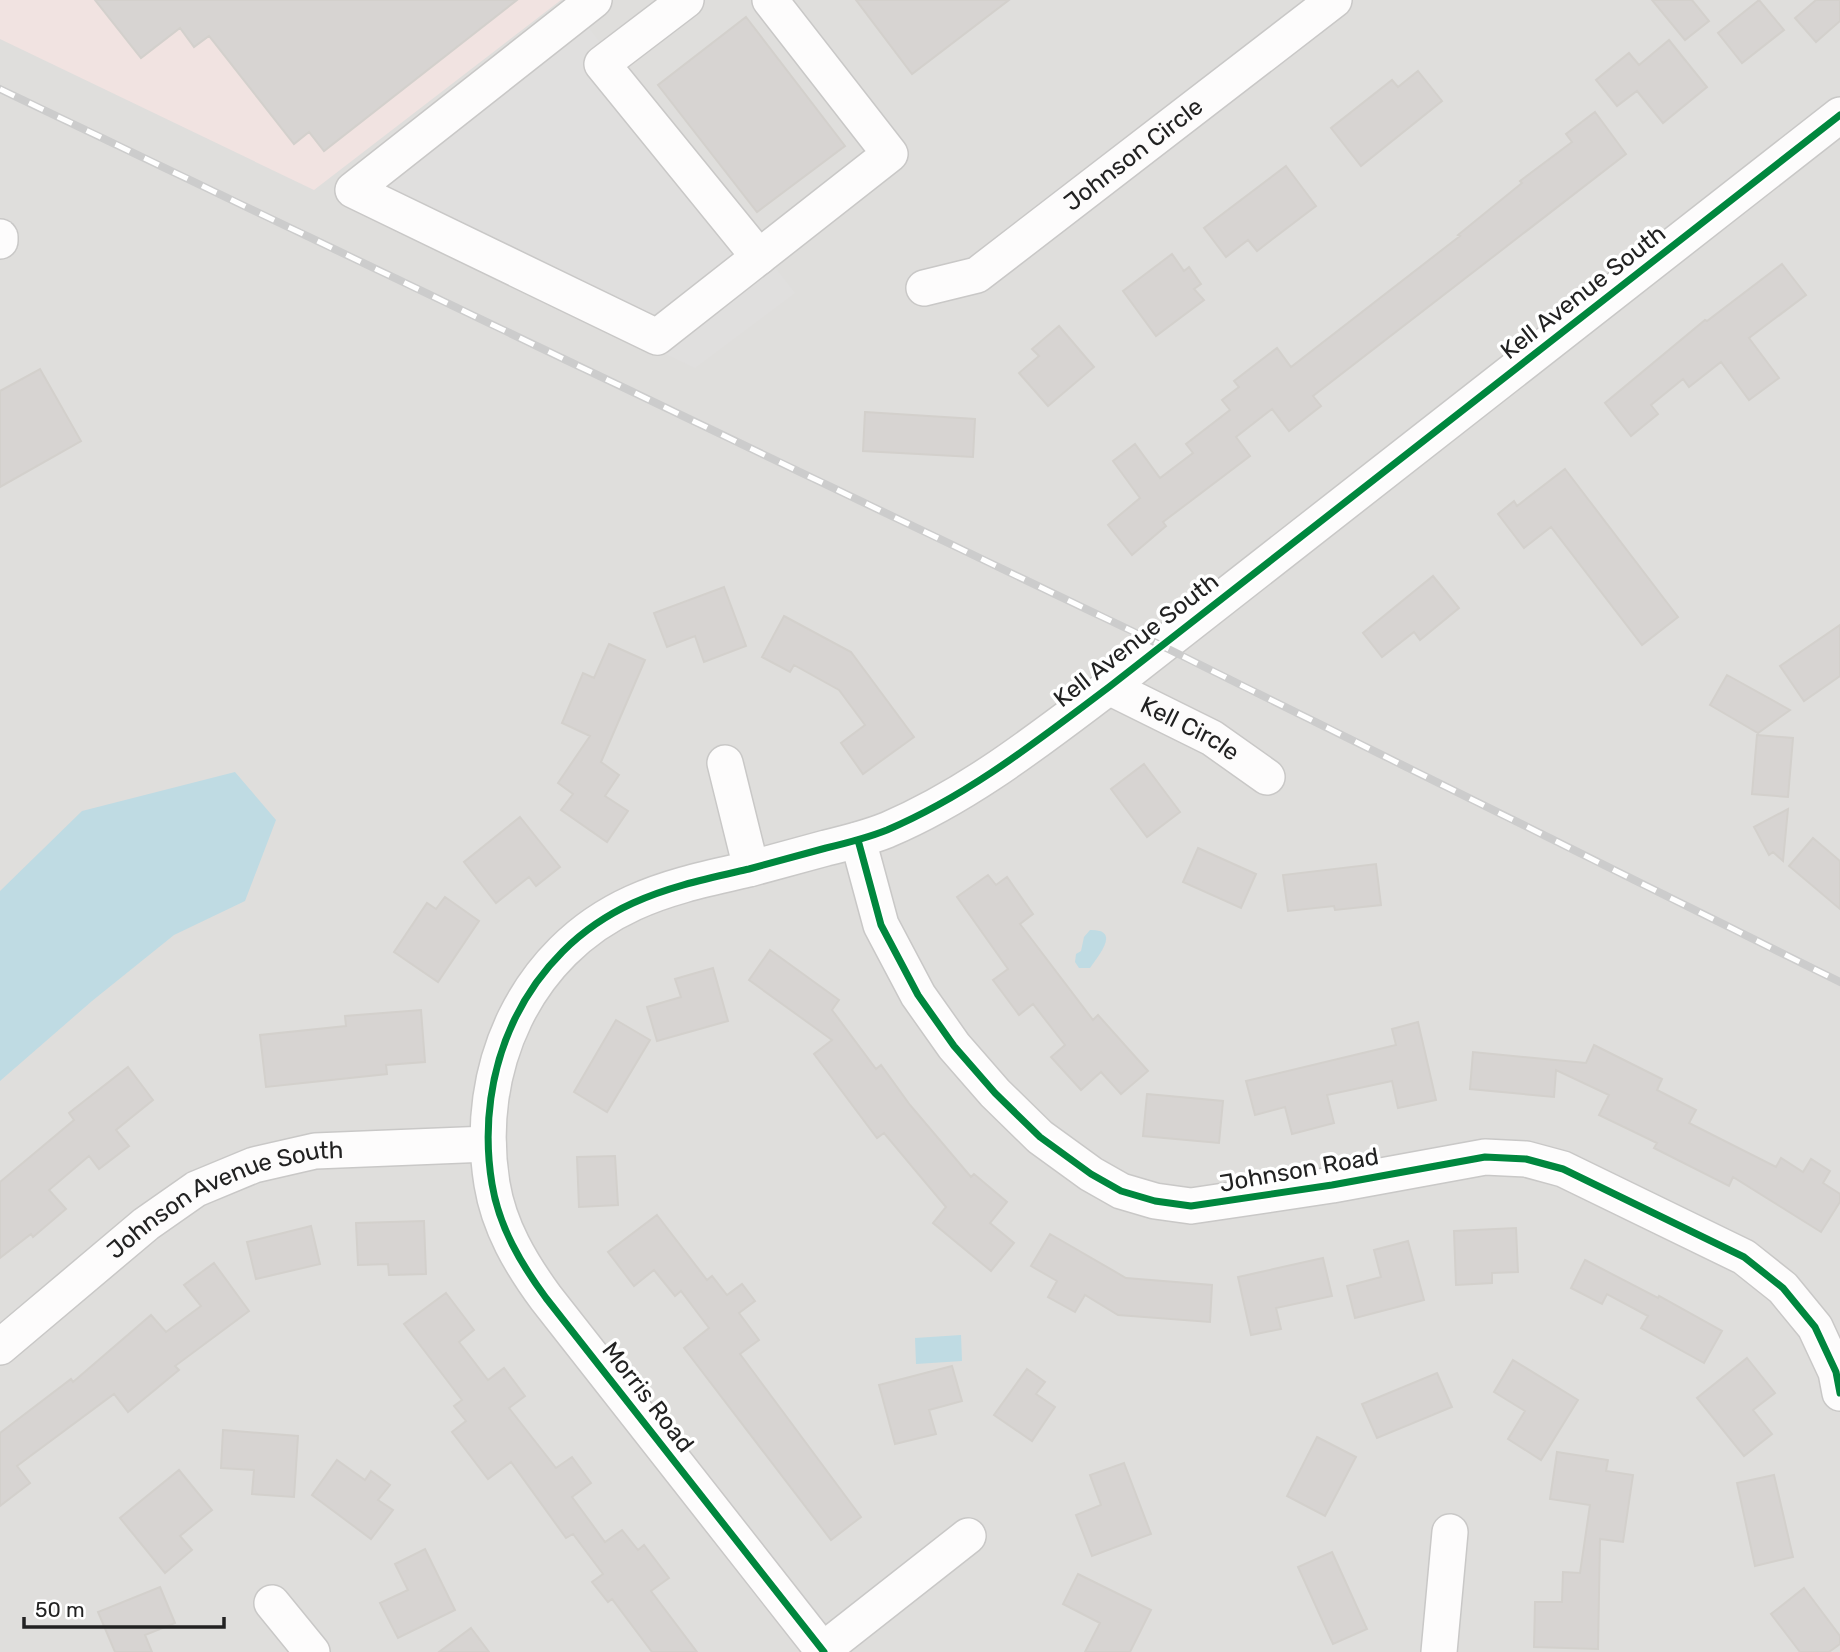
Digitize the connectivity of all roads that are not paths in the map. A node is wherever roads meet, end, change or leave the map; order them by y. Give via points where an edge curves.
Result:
1 (686, 0) edge
2 (770, 0) edge
3 (1334, 0) edge
4 (581, 10) edge
5 (602, 64) junction
6 (1840, 115) edge
7 (759, 257) junction
8 (924, 288) dead end
9 (1109, 687) junction
10 (725, 763) dead end
11 (1267, 777) dead end
12 (858, 840) junction
13 (751, 868) junction
14 (488, 1144) junction
15 (0, 1347) edge
16 (1840, 1393) edge
17 (1450, 1532) dead end
18 (968, 1536) dead end
19 (272, 1603) dead end
20 (824, 1651) edge
21 (312, 1652) edge
22 (1439, 1652) edge

1 - 5 street
2 - 7 street via 890,154
3 - 8 street, Johnson Circle via 977,275
4 - 5 street
4 - 7 street via 353,190 657,337
5 - 7 street
6 - 9 street, Kell Avenue South
9 - 11 street, Kell Circle via 1212,738
9 - 12 street, Kell Avenue South via 998,770 943,804
10 - 13 street
12 - 13 street, Kell Avenue South
12 - 16 street, Johnson Road via 881,925 903,970 954,1046 1040,1138 1121,1191 1191,1206 1485,1157 1526,1159 1563,1169 1744,1257 1783,1288 1815,1327 1836,1372
13 - 14 street, Kell Avenue South via 678,885 632,903 589,928 554,962 522,1001 502,1047 491,1096
14 - 15 street, Johnson Avenue South via 315,1151 254,1164 196,1189 146,1224
14 - 20 street, Morris Road via 493,1186 520,1263
17 - 22 street
18 - 20 street
19 - 21 street

